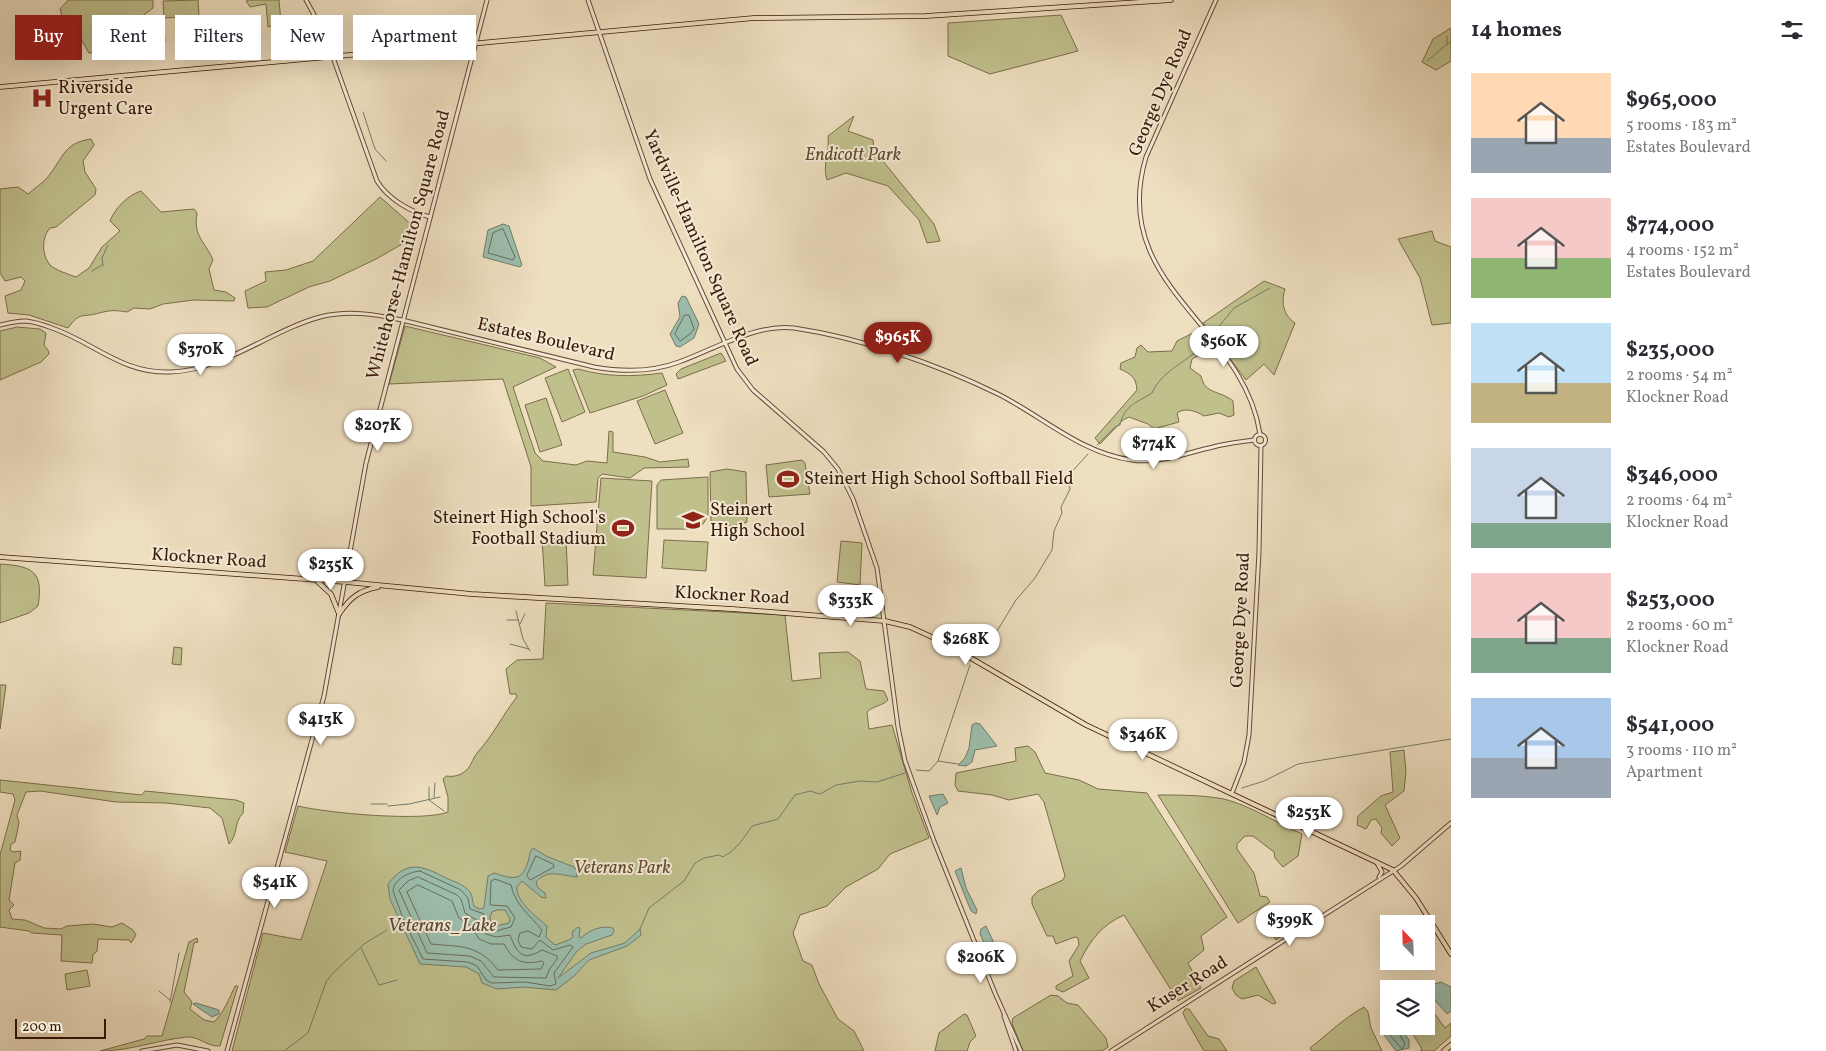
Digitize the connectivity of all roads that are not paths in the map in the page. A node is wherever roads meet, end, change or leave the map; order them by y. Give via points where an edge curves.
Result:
1 (306, 0) edge
2 (487, 0) edge
3 (588, 0) edge
4 (1171, 0) edge
5 (1216, 0) edge
6 (315, 15) edge
7 (598, 32) junction
8 (476, 39) edge
9 (476, 43) edge
10 (288, 60) edge
11 (332, 60) edge
12 (471, 60) edge
13 (0, 87) edge
14 (430, 217) junction
15 (402, 320) junction
16 (0, 325) edge
17 (724, 344) junction
18 (1260, 434) junction
19 (1254, 440) junction
20 (1261, 446) junction
21 (0, 557) edge
22 (317, 581) junction
23 (346, 582) junction
24 (382, 586) junction
25 (883, 600) junction
26 (339, 614) junction
27 (857, 618) junction
28 (885, 620) junction
29 (1232, 793) junction
30 (1451, 823) edge
31 (1375, 860) junction
32 (1393, 870) junction
33 (1376, 882) junction
34 (1451, 954) edge
35 (1004, 1015) junction
36 (1451, 1045) edge
37 (142, 1051) edge
38 (208, 1051) edge
39 (227, 1051) edge
40 (1016, 1051) edge
41 (1021, 1051) edge
42 (1111, 1051) edge
43 (1444, 1051) edge

1 - 6 street
2 - 8 street, Whitehorse-Hamilton Square Road
3 - 7 street, Yardville-Hamilton Square Road
4 - 7 main road via 926,16 754,18
5 - 18 street, George Dye Road via 1150,148 1140,183 1140,212 1145,240 1156,267 1237,371 1252,404
7 - 9 main road
7 - 17 street, Yardville-Hamilton Square Road via 643,161
10 - 13 main road
11 - 14 street via 377,181 386,193 410,209
12 - 14 street, Whitehorse-Hamilton Square Road
14 - 15 street, Whitehorse-Hamilton Square Road
15 - 16 street, Estates Boulevard via 361,313 321,317 213,363 191,370 163,372 126,365 65,333 37,323 21,321
15 - 17 street, Estates Boulevard via 613,370 632,371 668,365
15 - 23 street, Whitehorse-Hamilton Square Road via 366,463
17 - 19 street, Estates Boulevard via 781,327 870,345 992,391 1090,448 1121,458 1160,460 1223,444
17 - 25 street, Yardville-Hamilton Square Road via 749,386 817,444 841,474 875,560
18 - 19 street
18 - 20 street via 1266,440
19 - 20 street
20 - 29 street, George Dye Road via 1249,735 1244,762
21 - 22 main road, Klockner Road
22 - 23 main road, Klockner Road
22 - 26 main road via 331,594
23 - 24 main road, Klockner Road
23 - 26 street, Whitehorse-Hamilton Square Road
24 - 26 main road via 358,592
24 - 27 main road, Klockner Road via 478,595
25 - 27 street via 876,611
25 - 28 street, Yardville-Hamilton Square Road
26 - 39 street, Whitehorse-Hamilton Square Road via 325,694
27 - 28 main road, Klockner Road
28 - 29 main road, Klockner Road via 910,626 945,643 1086,725
28 - 35 street, Yardville-Hamilton Square Road via 905,761
29 - 31 main road, Klockner Road
30 - 32 street, Kuser Road
31 - 32 main road, Klockner Road
31 - 33 street via 1382,872
32 - 33 street, Kuser Road
32 - 34 main road, Klockner Road via 1416,898
33 - 42 street, Kuser Road
35 - 40 street, Yardville-Hamilton Square Road
35 - 41 street, Yardville-Hamilton Square Road
36 - 43 highway
37 - 38 street via 178,1044

